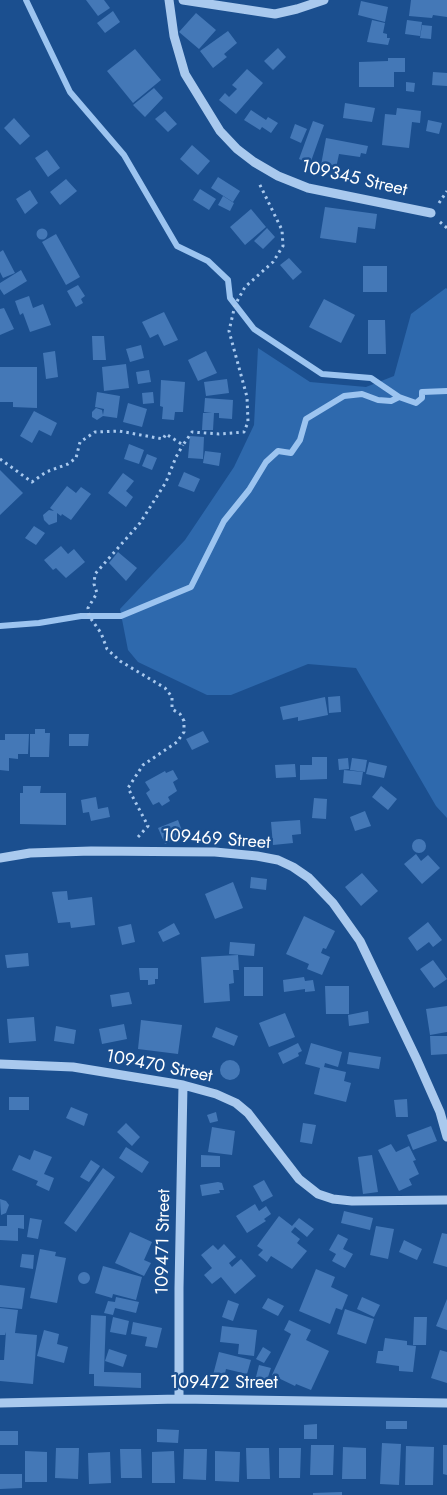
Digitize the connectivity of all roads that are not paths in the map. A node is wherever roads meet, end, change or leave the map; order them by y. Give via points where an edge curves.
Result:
1 (169, 0) edge
2 (183, 0) edge
3 (324, 0) edge
4 (430, 213) dead end
5 (0, 858) edge
6 (0, 1064) edge
7 (183, 1085) junction
8 (447, 1137) edge
9 (447, 1200) edge
10 (179, 1400) junction
11 (0, 1403) edge
12 (447, 1403) edge

1 - 4 street, 109345 Street via 174,36 185,74 220,131 254,162 308,188
2 - 3 street via 275,14
5 - 8 street, 109469 Street via 52,852 215,852 278,860 293,867 309,878 333,903 360,941 417,1060 440,1112
6 - 7 street, 109470 Street via 73,1067
7 - 9 street, 109470 Street via 236,1103 262,1129 299,1179 318,1194 352,1201
7 - 10 street, 109471 Street
10 - 11 street, 109472 Street
10 - 12 street, 109472 Street

